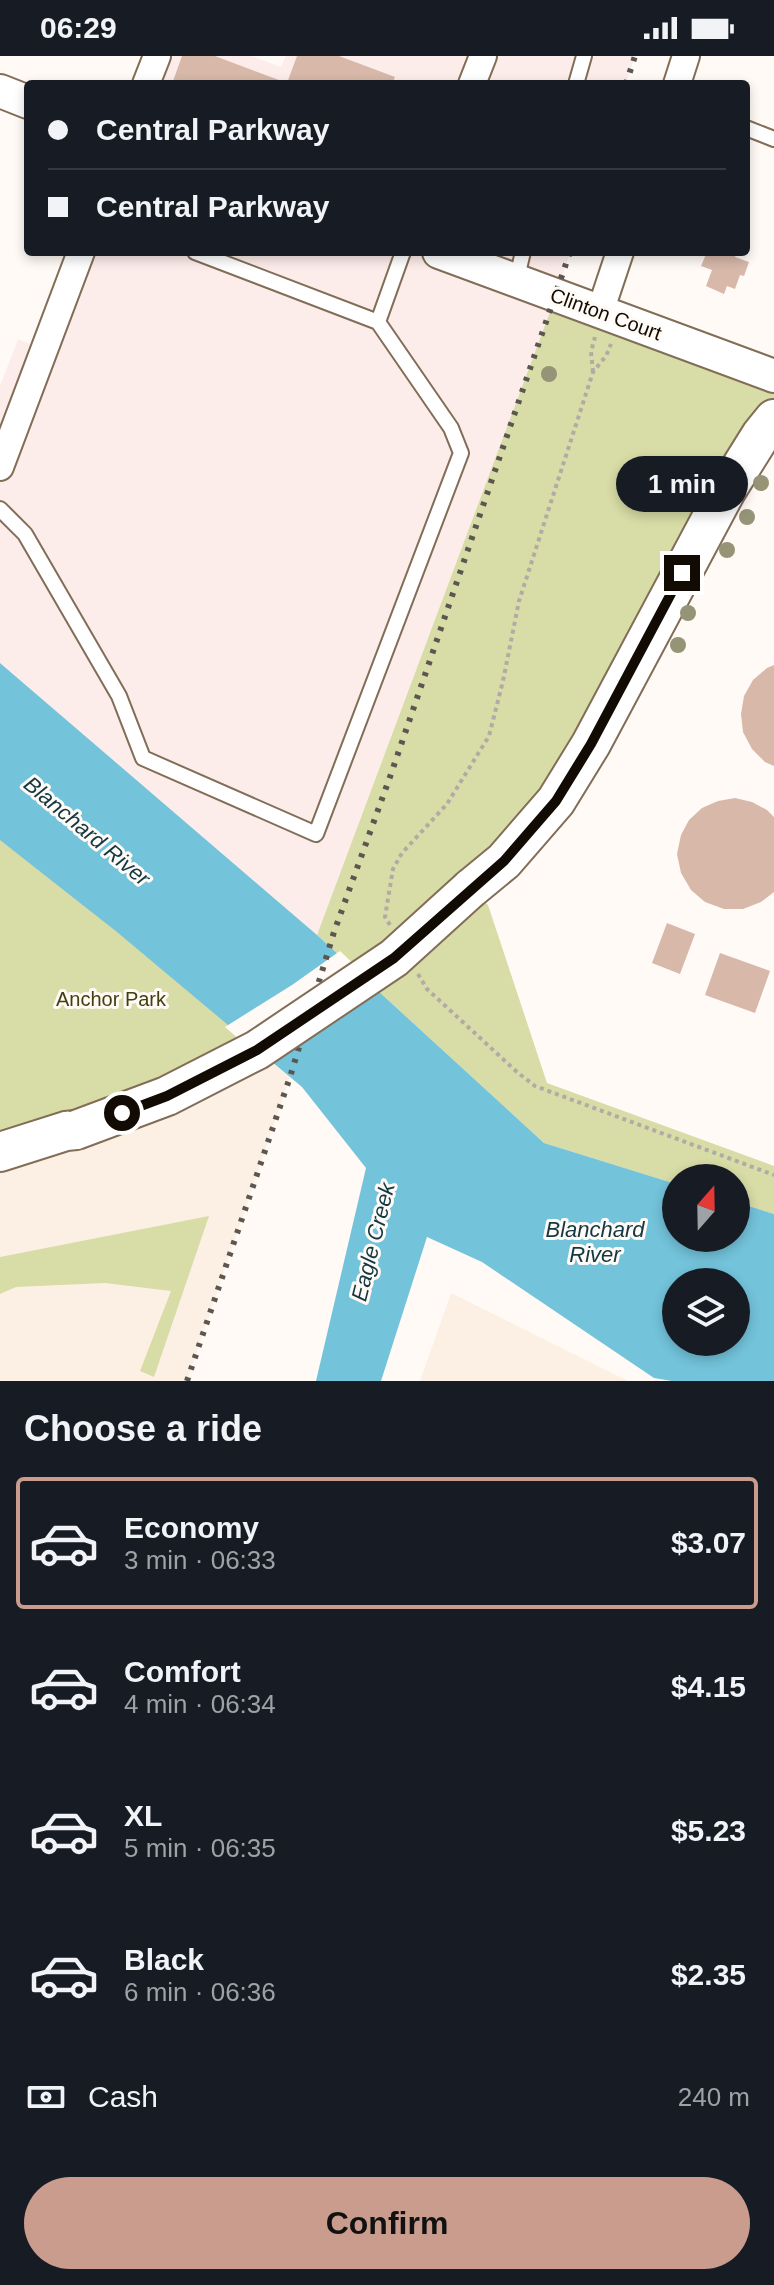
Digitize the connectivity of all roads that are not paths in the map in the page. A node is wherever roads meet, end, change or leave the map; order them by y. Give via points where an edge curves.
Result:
1 (157, 56) edge
2 (483, 56) edge
3 (584, 56) edge
4 (686, 56) edge
5 (148, 80) edge
6 (474, 80) edge
7 (577, 80) edge
8 (678, 80) edge
9 (0, 91) edge
10 (24, 100) edge
11 (750, 130) edge
12 (774, 139) edge
13 (79, 256) edge
14 (205, 256) edge
15 (402, 256) edge
16 (462, 256) edge
17 (619, 256) edge
18 (519, 266) edge
19 (600, 312) junction
20 (378, 322) junction
21 (774, 376) edge
22 (774, 419) edge
23 (0, 467) edge
24 (0, 509) edge
25 (0, 1152) edge

1 - 5 street
2 - 6 street
3 - 7 lane
4 - 8 street
9 - 10 street
11 - 12 lane
13 - 23 street
14 - 20 lane
15 - 20 lane
16 - 18 street, Clinton Court
17 - 19 street
18 - 19 street, Clinton Court
19 - 21 street, Clinton Court
20 - 24 lane via 451,428 461,453 316,834 143,758 111,682 25,534
22 - 25 main road, bridge via 726,491 591,744 556,801 504,861 394,958 257,1050 167,1096

